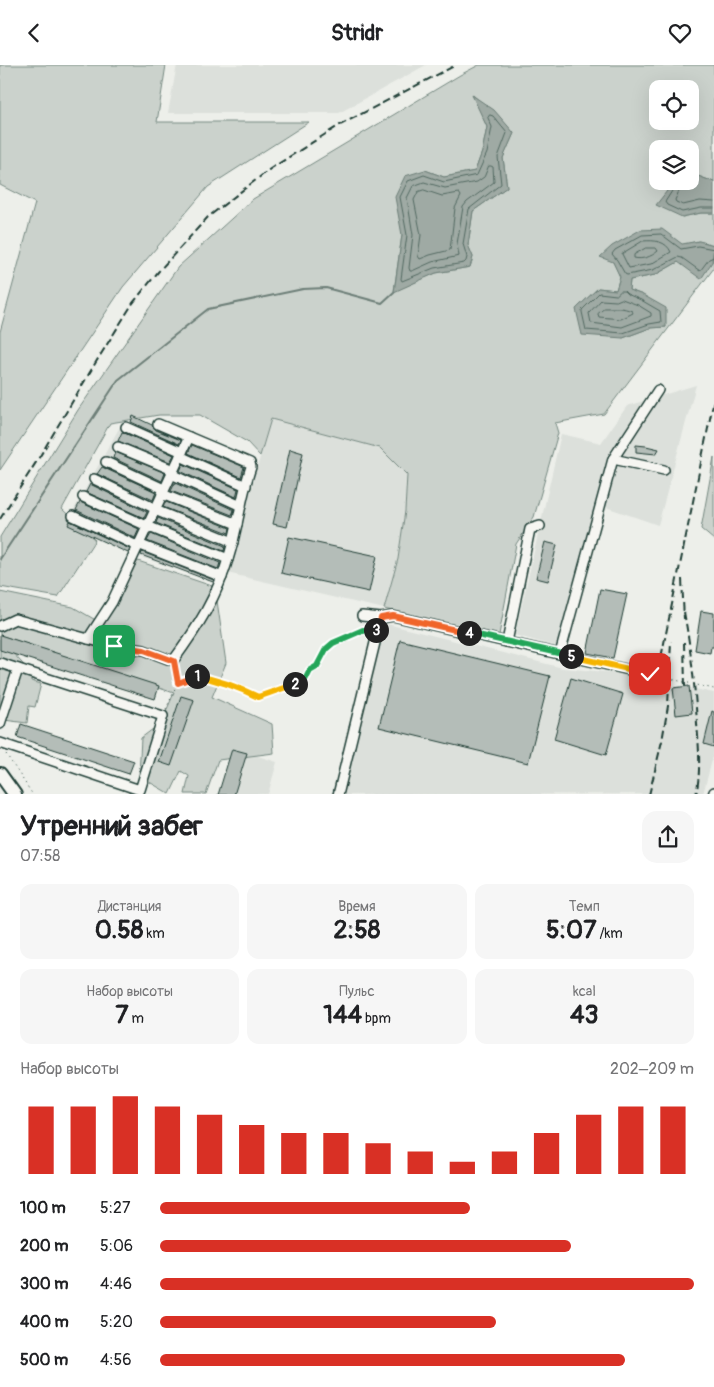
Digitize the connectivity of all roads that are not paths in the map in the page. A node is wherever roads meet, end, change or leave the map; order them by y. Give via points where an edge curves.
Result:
1 (658, 390) dead end
2 (158, 424) dead end
3 (126, 427) dead end
4 (189, 437) junction
5 (118, 447) dead end
6 (181, 454) junction
7 (613, 459) junction
8 (106, 462) dead end
9 (664, 470) dead end
10 (172, 472) junction
11 (94, 479) dead end
12 (246, 485) junction
13 (163, 491) junction
14 (83, 497) dead end
15 (241, 505) junction
16 (155, 509) junction
17 (73, 516) dead end
18 (237, 524) junction
19 (147, 526) junction
20 (540, 526) dead end
21 (233, 542) junction
22 (138, 545) junction
23 (228, 559) junction
24 (222, 577) junction
25 (362, 616) dead end
26 (381, 618) junction
27 (0, 625) edge
28 (88, 639) junction
29 (507, 642) junction
30 (560, 654) junction
31 (0, 663) edge
32 (18, 669) junction
33 (647, 673) road end
34 (0, 724) edge
35 (0, 743) edge
36 (0, 774) edge
37 (14, 794) edge
38 (338, 794) edge

1 - 7 lane
2 - 4 lane
3 - 6 lane
4 - 6 lane
4 - 12 lane via 250,463 252,467
5 - 10 lane
6 - 10 lane
6 - 12 lane
7 - 9 lane
7 - 30 lane
8 - 13 lane
10 - 13 lane
10 - 15 lane
11 - 16 lane
12 - 15 lane
13 - 16 lane
13 - 18 lane
14 - 19 lane
15 - 18 lane
16 - 19 lane
16 - 21 lane
17 - 22 lane
18 - 21 lane
19 - 22 lane
19 - 23 lane
20 - 29 lane via 530,529
21 - 23 lane
22 - 24 lane
22 - 28 lane via 112,602
23 - 24 lane
24 - 28 lane via 210,607 174,661 144,650
25 - 26 lane
26 - 29 lane via 393,616
26 - 38 lane
27 - 28 lane via 15,619
29 - 30 lane
30 - 33 lane
31 - 32 lane
32 - 34 lane
32 - 35 lane via 163,716 140,790
36 - 37 highway

